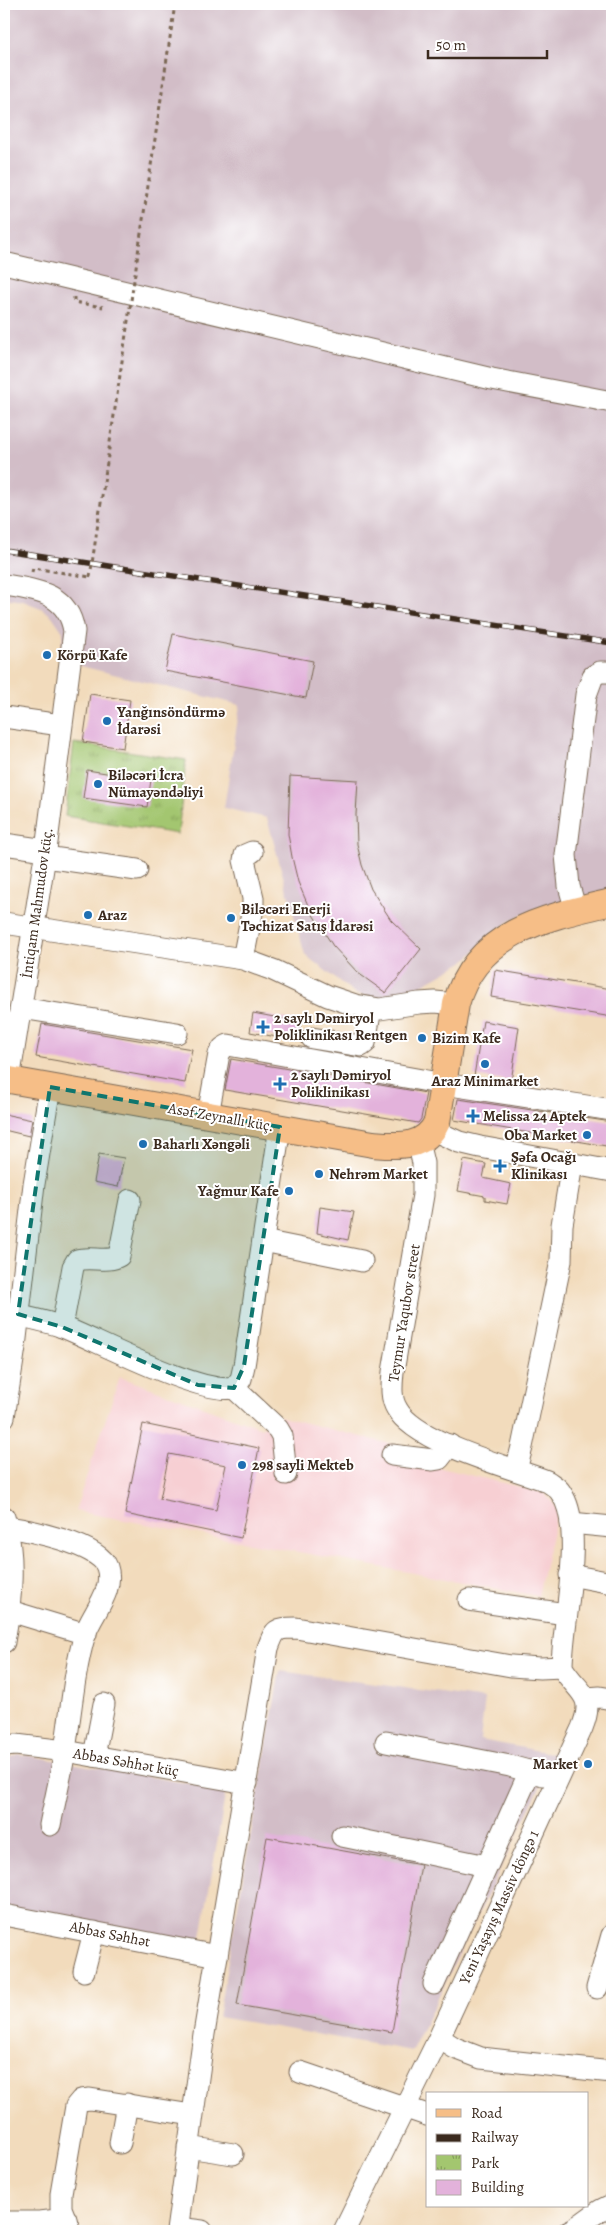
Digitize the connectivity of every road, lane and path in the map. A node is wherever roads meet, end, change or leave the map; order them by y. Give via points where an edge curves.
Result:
1 (174, 4) edge
2 (4, 263) edge
3 (612, 402) edge
4 (31, 576) dead end
5 (4, 585) edge
6 (612, 672) edge
7 (4, 717) edge
8 (61, 725) junction
9 (4, 844) edge
10 (252, 852) dead end
11 (45, 854) junction
12 (138, 870) dead end
13 (612, 902) edge
14 (576, 911) junction
15 (4, 923) edge
16 (33, 927) junction
17 (243, 959) junction
18 (456, 1004) junction
19 (371, 1008) junction
20 (15, 1013) edge
21 (177, 1033) dead end
22 (312, 1038) dead end
23 (6, 1079) edge
24 (444, 1084) junction
25 (50, 1087) junction
26 (612, 1110) edge
27 (208, 1115) junction
28 (280, 1127) junction
29 (426, 1136) junction
30 (572, 1164) junction
31 (612, 1170) edge
32 (130, 1200) dead end
33 (263, 1241) junction
34 (362, 1262) dead end
35 (11, 1313) edge
36 (62, 1327) junction
37 (234, 1388) junction
38 (4, 1417) edge
39 (450, 1445) junction
40 (392, 1455) dead end
41 (516, 1470) junction
42 (286, 1474) dead end
43 (5, 1522) edge
44 (571, 1523) junction
45 (612, 1527) edge
46 (570, 1576) junction
47 (612, 1583) edge
48 (469, 1600) dead end
49 (10, 1611) junction
50 (566, 1614) junction
51 (86, 1634) junction
52 (4, 1642) edge
53 (562, 1667) junction
54 (587, 1698) junction
55 (612, 1699) edge
56 (104, 1704) dead end
57 (386, 1742) dead end
58 (4, 1746) edge
59 (65, 1751) junction
60 (94, 1756) junction
61 (530, 1771) junction
62 (556, 1781) junction
63 (247, 1782) junction
64 (50, 1825) dead end
65 (342, 1836) dead end
66 (487, 1866) junction
67 (4, 1915) edge
68 (94, 1932) junction
69 (612, 1935) edge
70 (217, 1956) junction
71 (84, 1971) dead end
72 (434, 1984) dead end
73 (597, 1988) dead end
74 (439, 2038) junction
75 (300, 2072) dead end
76 (612, 2072) edge
77 (127, 2104) junction
78 (405, 2107) junction
79 (192, 2115) junction
80 (426, 2115) edge
81 (120, 2143) dead end
82 (188, 2147) junction
83 (233, 2154) dead end
84 (612, 2205) edge
85 (4, 2222) edge
86 (68, 2225) edge
87 (177, 2229) edge
88 (202, 2231) edge
89 (344, 2231) edge
90 (569, 2231) edge

1 - 4 path, bridge via 90,577 33,568
2 - 3 street via 492,379
5 - 8 street, İntiqam Mahmudov küç. via 45,594 65,607 72,618 74,631
6 - 14 street via 595,674 586,696 566,855
7 - 8 street
8 - 11 street, İntiqam Mahmudov küç.
9 - 11 street
10 - 17 street via 245,854 244,860 253,908
11 - 12 street
11 - 16 street, İntiqam Mahmudov küç.
13 - 14 main road
14 - 18 main road via 527,926 491,947 468,973
15 - 16 street
16 - 17 street
16 - 20 street, İntiqam Mahmudov küç.
17 - 19 street via 339,1001
18 - 19 street via 427,1002 395,1008
18 - 24 main road
19 - 22 street via 365,1043 361,1046
20 - 21 street
20 - 23 street, İntiqam Mahmudov küç.
23 - 25 main road, Asəf Zeynallı küç.
24 - 26 street
24 - 27 street via 228,1045 220,1054
24 - 29 main road via 440,1111
25 - 27 main road, Asəf Zeynallı küç.
25 - 35 street
27 - 28 main road, Asəf Zeynallı küç.
28 - 29 main road, Asəf Zeynallı küç. via 373,1144 407,1145
28 - 33 street
29 - 30 street, Asəf Zeynallı küç.
29 - 39 street, Teymur Yaqubov street via 423,1195 393,1372 392,1396 407,1422
30 - 31 street, Asəf Zeynallı küç.
30 - 41 street via 562,1225 561,1261
32 - 36 street via 119,1256 114,1259 84,1258 77,1260 73,1267
33 - 34 street
33 - 37 street via 244,1366 241,1379
35 - 36 street
35 - 38 street
36 - 37 street via 198,1385 224,1390
37 - 42 street via 278,1429 282,1436
39 - 40 street via 439,1459
39 - 41 street, Teymur Yaqubov street
41 - 44 street, Teymur Yaqubov street via 557,1488 566,1500
43 - 49 street
43 - 51 street via 66,1541 102,1559 107,1566 106,1587
44 - 45 street
44 - 46 street, Teymur Yaqubov street
46 - 47 street
46 - 50 street
48 - 50 street
49 - 51 street
49 - 52 street
50 - 53 street
51 - 59 street
53 - 54 street
53 - 63 street via 526,1668 281,1628 274,1632 268,1648
54 - 55 street
54 - 62 street, Yeni Yaşayış Massiv döngə 1 via 587,1716
56 - 60 street
57 - 61 street
58 - 59 street, Abbas Səhhət küç
59 - 60 street, Abbas Səhhət küç
59 - 64 street
60 - 63 street, Abbas Səhhət küç
61 - 62 street
61 - 66 street
62 - 74 street, Yeni Yaşayış Massiv döngə 1
63 - 70 street
65 - 66 street
66 - 72 street
67 - 68 street, Abbas Səhhət
68 - 70 street, Abbas Səhhət
68 - 71 street
69 - 73 street
70 - 79 street
74 - 76 street via 481,2058
74 - 78 street, Yeni Yaşayış Massiv döngə 1
75 - 78 street
77 - 79 street
77 - 81 street
77 - 86 street via 90,2099 81,2100 76,2106 61,2194
78 - 80 street
78 - 89 street, Yeni Yaşayış Massiv döngə 1
79 - 82 street
82 - 83 street
82 - 87 street
84 - 90 street
85 - 86 street
87 - 88 street

